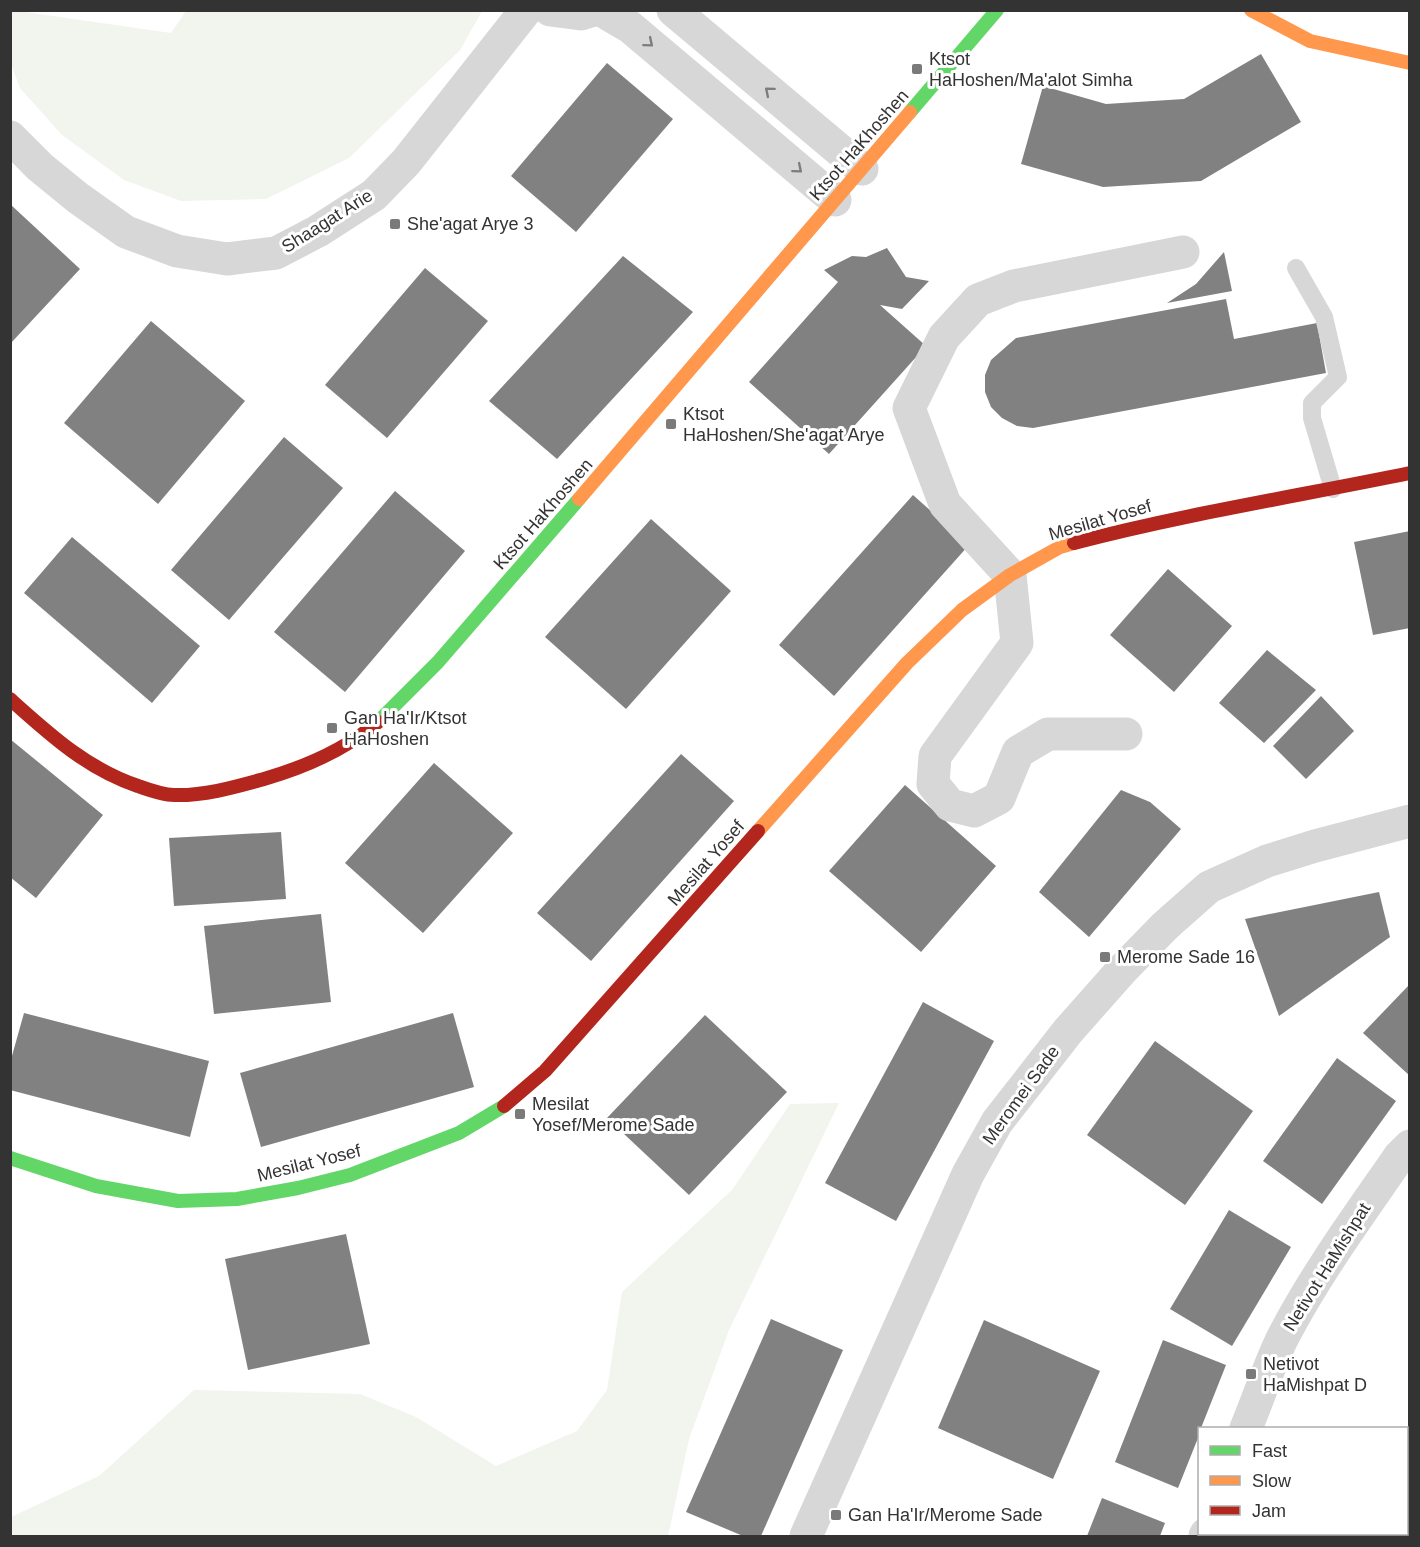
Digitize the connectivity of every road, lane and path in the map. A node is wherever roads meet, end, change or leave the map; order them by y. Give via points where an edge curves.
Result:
1 (526, 10) edge
2 (550, 10) edge
3 (594, 10) edge
4 (601, 10) edge
5 (673, 10) edge
6 (997, 10) edge
7 (1251, 10) edge
8 (1410, 63) edge
9 (10, 137) edge
10 (862, 169) junction
11 (835, 200) junction
12 (1183, 252) dead end
13 (1296, 268) dead end
14 (1410, 472) edge
15 (1333, 489) junction
16 (1010, 575) junction
17 (10, 699) edge
18 (1126, 734) dead end
19 (1410, 821) edge
20 (1410, 1146) edge
21 (10, 1158) edge
22 (1246, 1427) edge
23 (806, 1536) edge

1 - 9 street, Shaagat Arie via 406,162 374,195 276,253 228,259 177,250 126,232 40,167
2 - 3 street via 581,14
4 -> 11 street via 630,27
10 -> 5 street
6 - 10 street, Ktsot HaKhoshen
7 - 8 street via 1310,41
10 - 11 street, Ktsot HaKhoshen
11 - 17 street, Ktsot HaKhoshen via 462,635 404,700 360,736 314,763 280,774 216,790 171,795 96,768 50,735
12 - 16 street via 1014,286 978,300 944,337 909,408 945,504
13 - 15 lane via 1324,317 1338,377 1312,403 1312,418
14 - 15 street, Mesilat Yosef
15 - 16 street, Mesilat Yosef via 1124,530 1060,547
16 - 18 street via 1017,643 935,756 933,784 950,806 974,811 999,798 1018,752 1048,734
16 - 21 street, Mesilat Yosef via 962,610 906,663 545,1071 511,1102 459,1132 350,1175 237,1199 178,1202 96,1186
19 - 23 street, Meromei Sade via 1267,861 1209,887 1165,926 1073,1025 997,1122 968,1174
20 - 22 street, Netivot HaMishpat via 1309,1290 1283,1337

